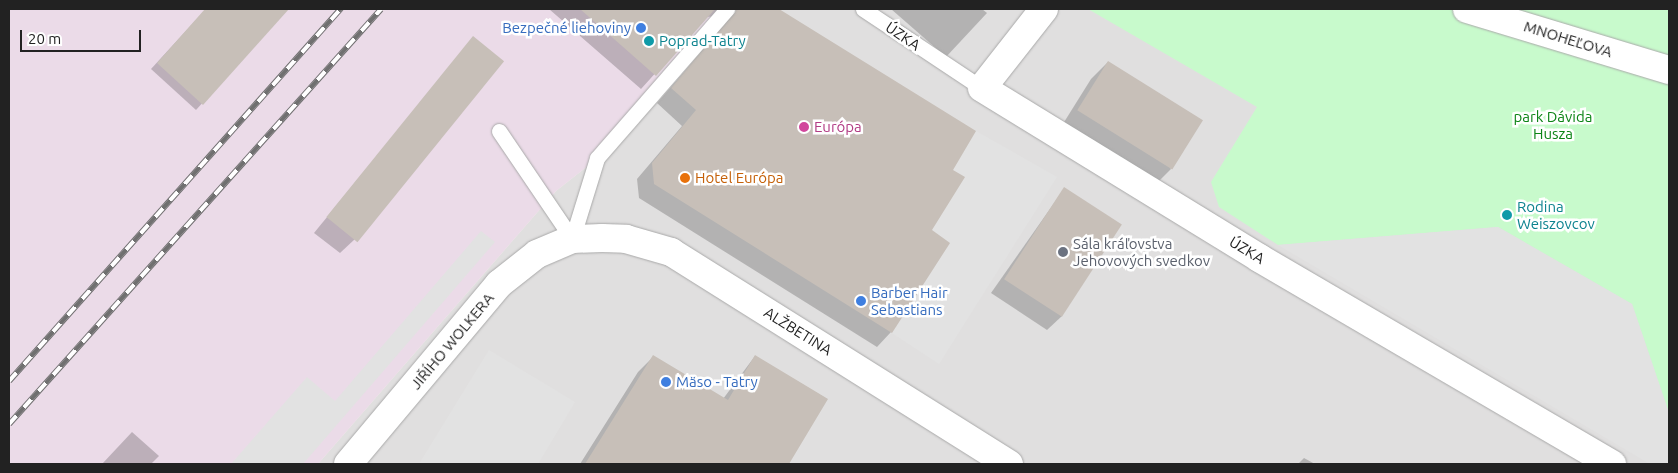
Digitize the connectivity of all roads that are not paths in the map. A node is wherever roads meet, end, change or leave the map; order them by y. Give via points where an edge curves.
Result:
1 (727, 9) edge
2 (863, 9) edge
3 (1044, 9) edge
4 (1467, 9) edge
5 (1669, 70) edge
6 (982, 88) junction
7 (499, 131) dead end
8 (572, 239) junction
9 (999, 462) edge
10 (348, 464) edge
11 (1612, 464) edge

1 - 8 lane via 597,158
2 - 6 lane, ÚZKA
3 - 6 street
4 - 5 street, MNOHEĽOVA
6 - 11 street, ÚZKA via 1259,258
7 - 8 lane
8 - 9 street, ALŽBETINA via 626,239 672,252
8 - 10 street, JIŘÍHO WOLKERA via 537,254 499,284

